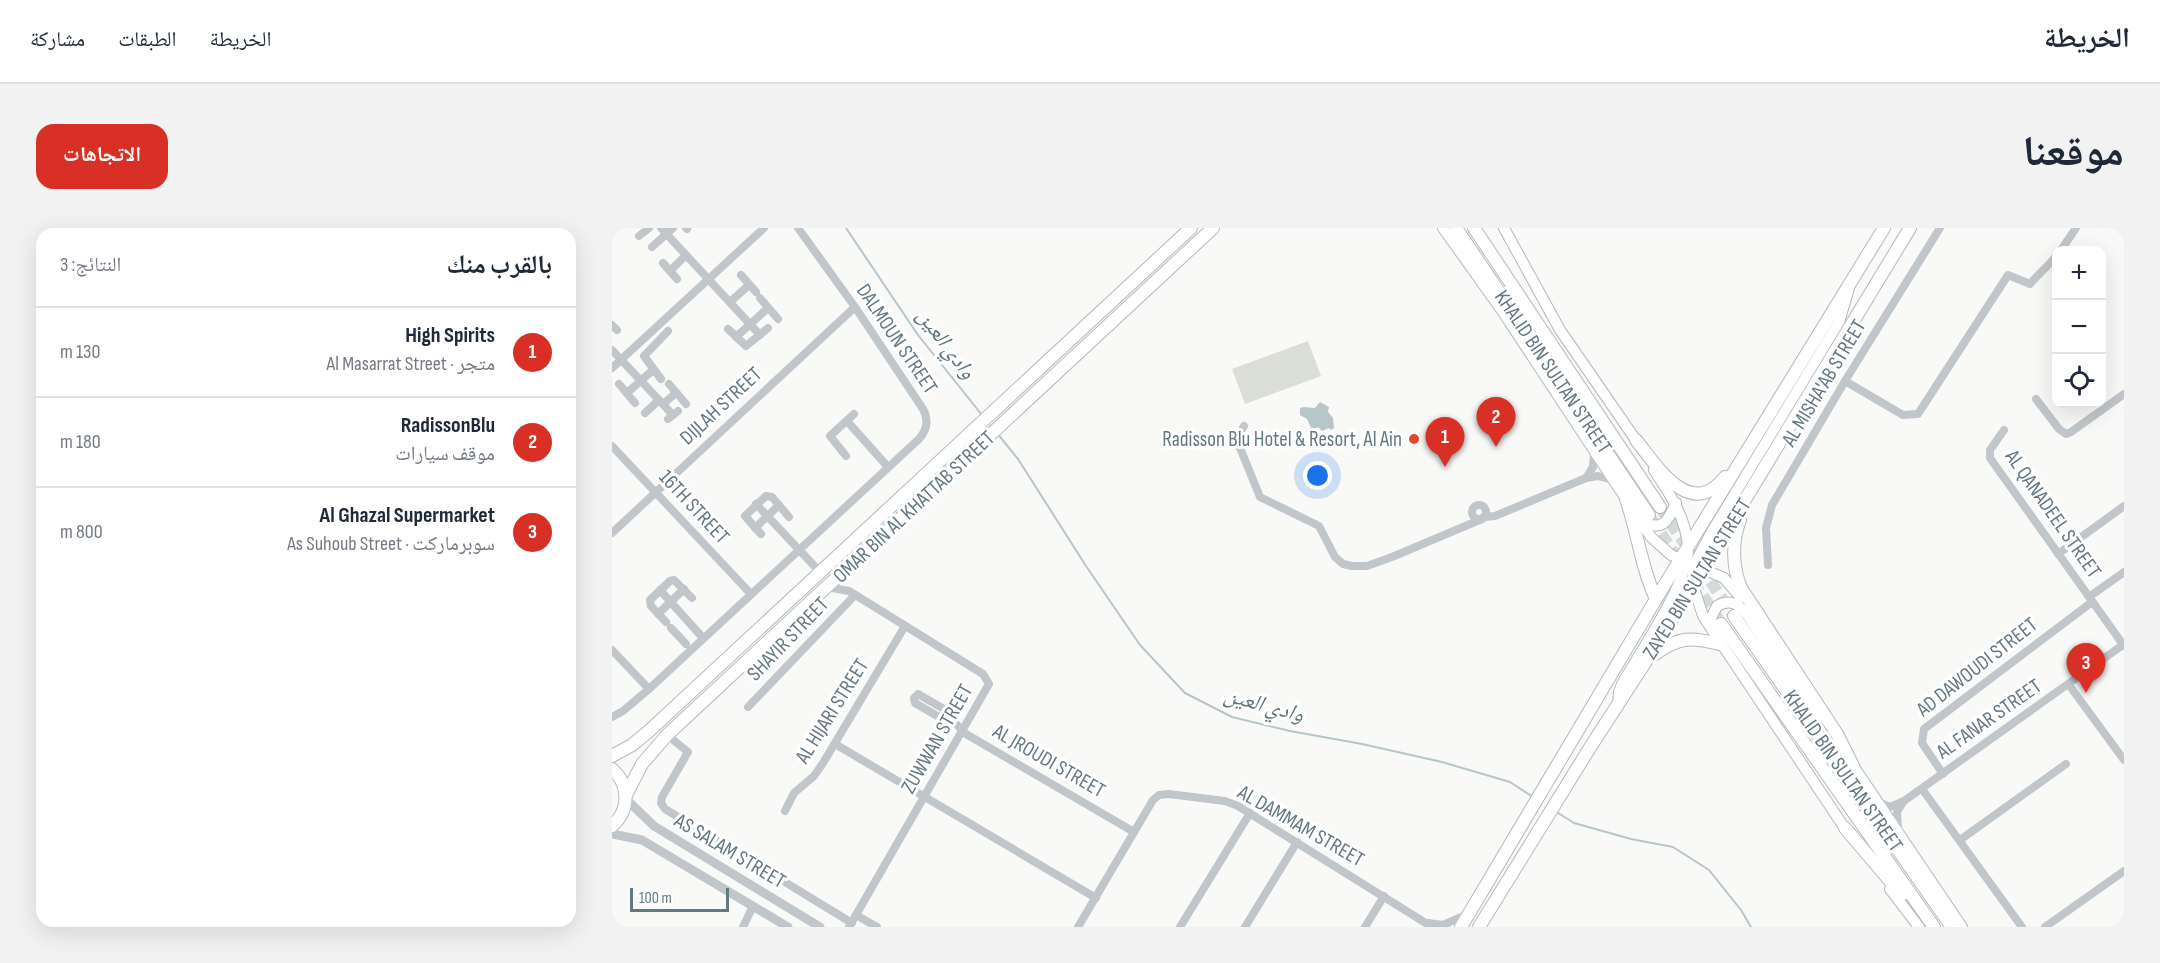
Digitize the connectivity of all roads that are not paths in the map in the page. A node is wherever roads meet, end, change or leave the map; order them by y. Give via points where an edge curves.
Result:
1 (649, 228) edge
2 (764, 228) edge
3 (798, 228) edge
4 (1191, 228) edge
5 (1213, 228) edge
6 (1443, 228) edge
7 (1456, 228) edge
8 (1474, 228) edge
9 (1504, 228) edge
10 (1884, 228) edge
11 (1910, 228) edge
12 (1940, 228) edge
13 (2076, 228) edge
14 (667, 230) edge
15 (639, 237) dead end
16 (652, 246) dead end
17 (2064, 246) edge
18 (686, 255) junction
19 (2052, 261) edge
20 (663, 263) dead end
21 (670, 271) junction
22 (741, 276) dead end
23 (677, 279) dead end
24 (708, 279) junction
25 (1850, 283) junction
26 (749, 285) junction
27 (730, 302) junction
28 (855, 307) junction
29 (768, 308) junction
30 (778, 318) dead end
31 (750, 324) junction
32 (768, 327) dead end
33 (728, 328) dead end
34 (668, 331) dead end
35 (760, 335) junction
36 (736, 337) junction
37 (612, 350) edge
38 (621, 359) junction
39 (612, 368) edge
40 (653, 370) junction
41 (661, 378) dead end
42 (641, 381) junction
43 (1845, 381) junction
44 (619, 384) dead end
45 (669, 384) dead end
46 (1788, 385) junction
47 (627, 393) junction
48 (676, 393) junction
49 (2123, 396) edge
50 (2036, 399) dead end
51 (661, 402) junction
52 (1804, 402) junction
53 (686, 404) dead end
54 (854, 414) dead end
55 (673, 415) dead end
56 (847, 421) junction
57 (1244, 426) dead end
58 (2004, 430) dead end
59 (1636, 440) junction
60 (612, 446) edge
61 (1594, 452) junction
62 (846, 456) dead end
63 (888, 467) junction
64 (1586, 478) junction
65 (1613, 480) junction
66 (655, 492) junction
67 (1626, 499) junction
68 (1676, 503) junction
69 (756, 504) junction
70 (779, 505) junction
71 (2124, 506) edge
72 (1660, 507) tunnel mouth
73 (1471, 511) junction
74 (1484, 515) junction
75 (767, 516) junction
76 (789, 517) dead end
77 (1645, 518) junction
78 (1463, 526) junction
79 (612, 532) edge
80 (1688, 547) junction
81 (799, 550) junction
82 (2058, 554) junction
83 (1691, 564) junction
84 (1768, 566) dead end
85 (821, 573) junction
86 (842, 573) junction
87 (2124, 573) edge
88 (1693, 585) junction
89 (827, 587) junction
90 (660, 590) junction
91 (684, 590) junction
92 (750, 593) junction
93 (852, 593) junction
94 (692, 598) dead end
95 (1656, 599) junction
96 (2090, 600) junction
97 (671, 602) junction
98 (658, 614) junction
99 (1734, 616) tunnel mouth
100 (690, 624) junction
101 (905, 626) junction
102 (1718, 634) junction
103 (678, 636) junction
104 (703, 638) junction
105 (686, 644) dead end
106 (2124, 645) edge
107 (612, 650) edge
108 (1646, 662) junction
109 (2069, 685) junction
110 (649, 689) junction
111 (1618, 705) junction
112 (748, 707) dead end
113 (612, 717) edge
114 (1821, 717) junction
115 (950, 718) junction
116 (962, 731) junction
117 (667, 735) junction
118 (835, 744) junction
119 (612, 756) edge
120 (2124, 760) edge
121 (2066, 764) dead end
122 (1853, 766) junction
123 (612, 769) edge
124 (1943, 774) junction
125 (1922, 789) junction
126 (626, 797) junction
127 (924, 797) junction
128 (1904, 801) junction
129 (1877, 802) junction
130 (785, 811) dead end
131 (1250, 813) junction
132 (612, 826) edge
133 (1845, 828) junction
134 (1134, 832) junction
135 (1899, 833) junction
136 (612, 834) edge
137 (1960, 840) junction
138 (1297, 842) junction
139 (2124, 871) edge
140 (1384, 896) junction
141 (1096, 898) junction
142 (753, 906) junction
143 (1469, 913) junction
144 (856, 915) junction
145 (850, 925) edge
146 (1430, 925) edge
147 (743, 927) edge
148 (788, 927) edge
149 (820, 927) edge
150 (877, 927) edge
151 (1078, 927) edge
152 (1179, 927) edge
153 (1245, 927) edge
154 (1365, 927) edge
155 (1461, 927) edge
156 (1479, 927) edge
157 (1919, 927) edge
158 (1928, 927) edge
159 (1934, 927) edge
160 (1952, 927) edge
161 (1962, 927) edge
162 (2022, 927) edge
163 (2045, 927) edge

1 - 15 street
2 - 24 street
3 - 28 street, DALMOUN STREET
4 - 85 main road, OMAR BIN AL KHATTAB STREET
5 - 86 main road, OMAR BIN AL KHATTAB STREET
6 - 61 main road
7 - 77 main road, KHALID BIN SULTAN STREET
8 - 72 main road, KHALID BIN SULTAN STREET
9 - 59 main road via 1560,330
10 - 25 main road, ZAYED BIN SULTAN STREET
11 - 52 main road, ZAYED BIN SULTAN STREET
12 - 43 street, AL MISHA'AB STREET
13 - 17 street
14 - 16 street
14 - 18 street
18 - 21 street
18 - 24 street
19 - 43 street via 2030,284 2008,275 1918,414 1903,416
20 - 21 street
21 - 23 street
22 - 26 street
24 - 27 street
24 - 38 street
25 - 46 main road, ZAYED BIN SULTAN STREET
25 - 83 main road via 1839,322
26 - 27 street
26 - 29 street
27 - 31 street
28 - 63 street, DALMOUN STREET via 927,416 923,435
28 - 66 street, DIJLAH STREET
29 - 30 street
29 - 31 street
31 - 35 street
31 - 36 street
32 - 35 street
33 - 36 street
34 - 40 street via 645,354
35 - 36 street via 747,346
37 - 38 street
38 - 39 street
38 - 42 street
40 - 41 street
40 - 42 street
42 - 47 street
42 - 51 street
43 - 84 street, AL MISHA'AB STREET via 1769,510
44 - 47 street
45 - 48 street
46 - 59 main road via 1766,409 1724,478 1711,489 1692,492 1676,487
46 - 80 main road, ZAYED BIN SULTAN STREET
47 - 51 street via 642,410
48 - 51 street
48 - 53 street
49 - 50 street via 2066,434
51 - 55 street
52 - 83 main road, ZAYED BIN SULTAN STREET
52 - 122 main road via 1794,429 1740,520 1735,533 1736,571 1741,588 1837,734
54 - 56 street
56 - 62 street via 830,436
56 - 63 street
57 - 78 street via 1238,443 1260,497 1319,526 1335,557 1343,564 1367,566
58 - 82 street, AL QANADEEL STREET via 1990,450 1990,458
59 - 68 main road
60 - 66 street, 16TH STREET
61 - 64 street via 1593,467
61 - 65 main road
63 - 81 street, DALMOUN STREET
64 - 65 street
64 - 74 street via 1495,516
65 - 67 main road
66 - 79 street, DIJLAH STREET
66 - 92 street, 16TH STREET
67 - 77 main road
67 - 95 main road
68 - 77 main road via 1660,526 1650,526
68 - 80 main road
69 - 70 street via 768,495
69 - 75 street
69 - 75 street via 745,516 758,531
70 - 75 street
70 - 76 street
71 - 82 street
73 - 74 street via 1474,518
73 - 74 street via 1478,504 1483,505
73 - 78 street
74 - 78 street
75 - 81 street
77 - 83 main road via 1658,544
80 - 83 main road, ZAYED BIN SULTAN STREET
81 - 85 street
81 - 92 street, DALMOUN STREET
82 - 96 street, AL QANADEEL STREET
83 - 88 main road, ZAYED BIN SULTAN STREET
83 - 95 main road, ZAYED BIN SULTAN STREET
83 - 111 main road via 1622,684
83 - 114 main road via 1724,578 1736,589
85 - 119 main road, OMAR BIN AL KHATTAB STREET via 639,740
86 - 89 main road, OMAR BIN AL KHATTAB STREET
86 - 93 street
87 - 96 street, AD DAWOUDI STREET
88 - 102 main road via 1703,616
88 - 108 main road, ZAYED BIN SULTAN STREET
89 - 93 street, ZUWWAN STREET
89 - 117 main road, OMAR BIN AL KHATTAB STREET
90 - 91 street via 674,580
90 - 97 street
90 - 98 street via 650,602
91 - 94 street
91 - 97 street
92 - 104 street, DALMOUN STREET
93 - 101 street, ZUWWAN STREET
93 - 112 street, SHAYIR STREET
95 - 143 main road, ZAYED BIN SULTAN STREET
96 - 106 street, AL QANADEEL STREET
96 - 124 street, AD DAWOUDI STREET via 1924,729 1922,743
97 - 98 street
97 - 100 street
98 - 103 street
99 - 160 main road, KHALID BIN SULTAN STREET
100 - 103 street
100 - 104 street
101 - 116 street, ZUWWAN STREET via 987,678 987,689
101 - 118 street, AL HIJARI STREET
102 - 108 main road via 1668,645
102 - 114 main road via 1711,618 1714,610 1725,602 1739,606 1799,693
102 - 133 main road
102 - 159 main road, KHALID BIN SULTAN STREET
103 - 105 street
104 - 110 street, DALMOUN STREET
106 - 109 street, AL FANAR STREET
107 - 110 street
108 - 111 main road, ZAYED BIN SULTAN STREET
109 - 120 street
109 - 124 street, AL FANAR STREET
110 - 113 street, DALMOUN STREET
111 - 156 main road, ZAYED BIN SULTAN STREET
114 - 122 main road
115 - 115 street, AL JROUDI STREET via 949,712 922,695 914,697 914,702 944,720
115 - 116 street, AL JROUDI STREET
116 - 127 street, ZUWWAN STREET
116 - 134 street, AL JROUDI STREET
117 - 126 main road, OMAR BIN AL KHATTAB STREET via 642,764
117 - 145 street via 688,752 662,797 665,808
118 - 127 street
118 - 130 street, AL HIJARI STREET via 818,771 794,793
121 - 137 street
122 - 129 main road
123 - 126 main road via 623,784
124 - 125 street, AL FANAR STREET
125 - 128 street, AL FANAR STREET
125 - 137 street
126 - 132 main road, OMAR BIN AL KHATTAB STREET via 621,817
126 - 149 street, AS SALAM STREET via 654,826
127 - 141 street
127 - 144 street, ZUWWAN STREET
128 - 129 street via 1890,807
128 - 135 street via 1897,812
129 - 135 main road
131 - 134 street, AL DAMMAM STREET via 1225,801 1163,794 1154,800
131 - 138 street, AL DAMMAM STREET
131 - 152 street
133 - 157 main road
133 - 158 main road
134 - 141 street, AL DAMMAM STREET
135 - 161 main road
136 - 142 street, AS SALAM STREET via 642,840
137 - 162 street
138 - 140 street, AL DAMMAM STREET
138 - 153 street
139 - 163 street
140 - 146 street, AL DAMMAM STREET
140 - 154 street
141 - 151 street, AL DAMMAM STREET
142 - 147 street
142 - 148 street, AS SALAM STREET
143 - 146 street, AL DAMMAM STREET via 1443,925
143 - 155 main road, ZAYED BIN SULTAN STREET
144 - 145 street, ZUWWAN STREET
144 - 150 street

